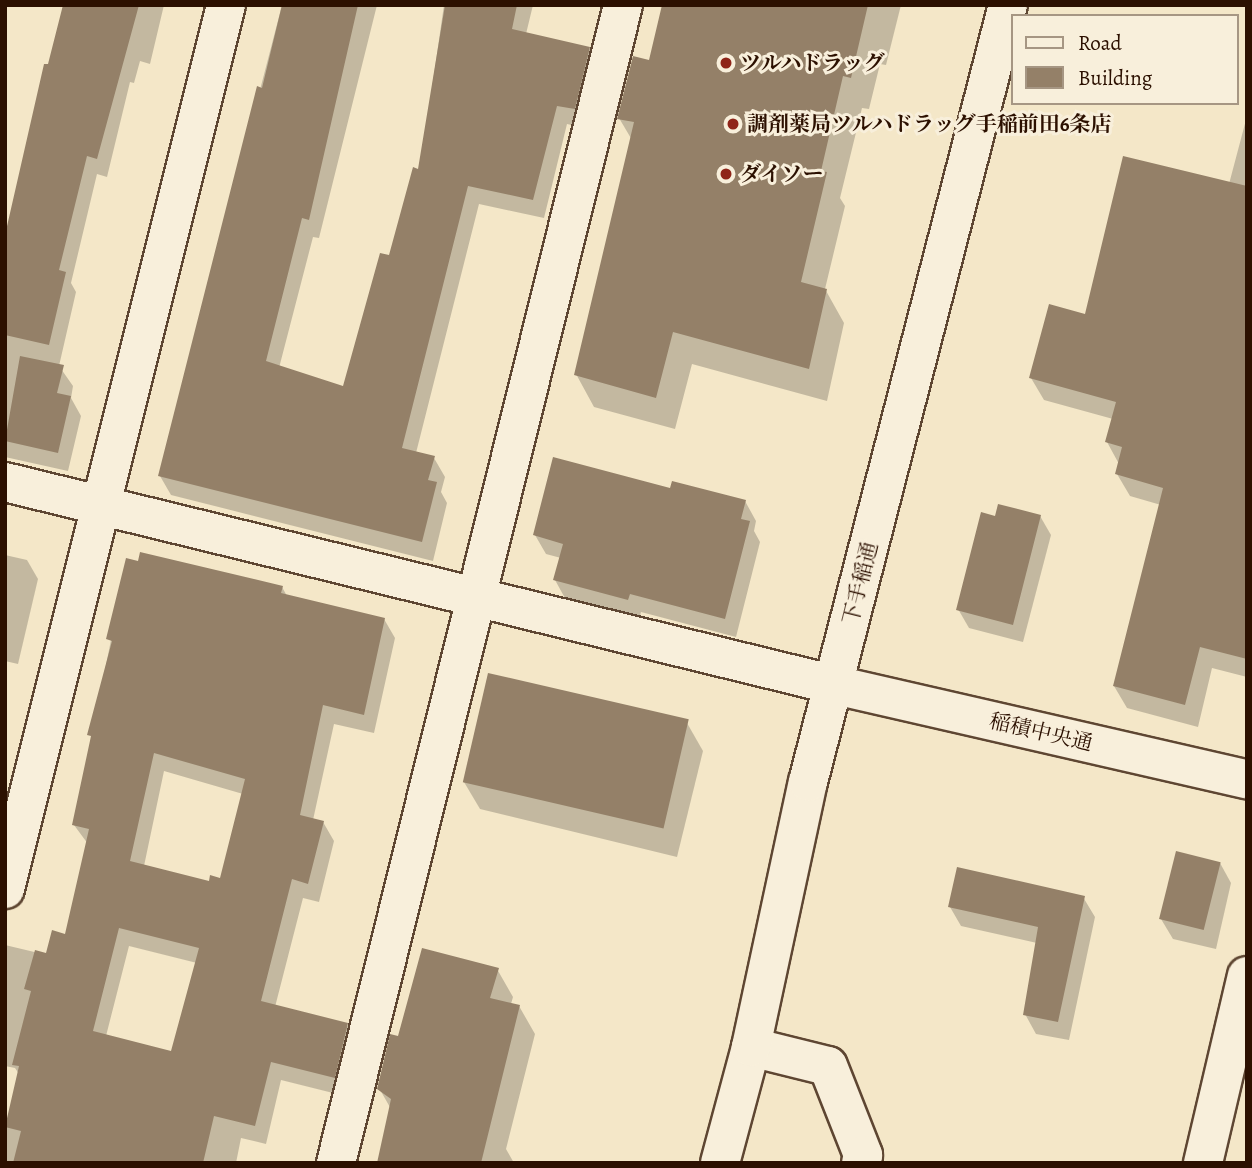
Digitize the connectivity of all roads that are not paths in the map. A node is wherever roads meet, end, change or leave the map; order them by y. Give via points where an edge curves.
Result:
1 (226, 5) edge
2 (623, 5) edge
3 (1007, 5) edge
4 (5, 482) edge
5 (102, 503) junction
6 (478, 597) junction
7 (835, 685) junction
8 (1247, 779) edge
9 (5, 889) edge
10 (1247, 976) edge
11 (751, 1047) junction
12 (336, 1163) edge
13 (720, 1163) edge
14 (861, 1163) edge
15 (1203, 1163) edge

1 - 5 street
2 - 6 street
3 - 7 street, 下手稲通
4 - 5 street, 稲積中央通
5 - 6 street, 稲積中央通
5 - 9 street
6 - 7 street, 稲積中央通
6 - 12 street
7 - 8 street, 稲積中央通
7 - 11 street, 下手稲通 via 808,782
10 - 15 street
11 - 13 street, 下手稲通
11 - 14 street via 828,1066 863,1155

